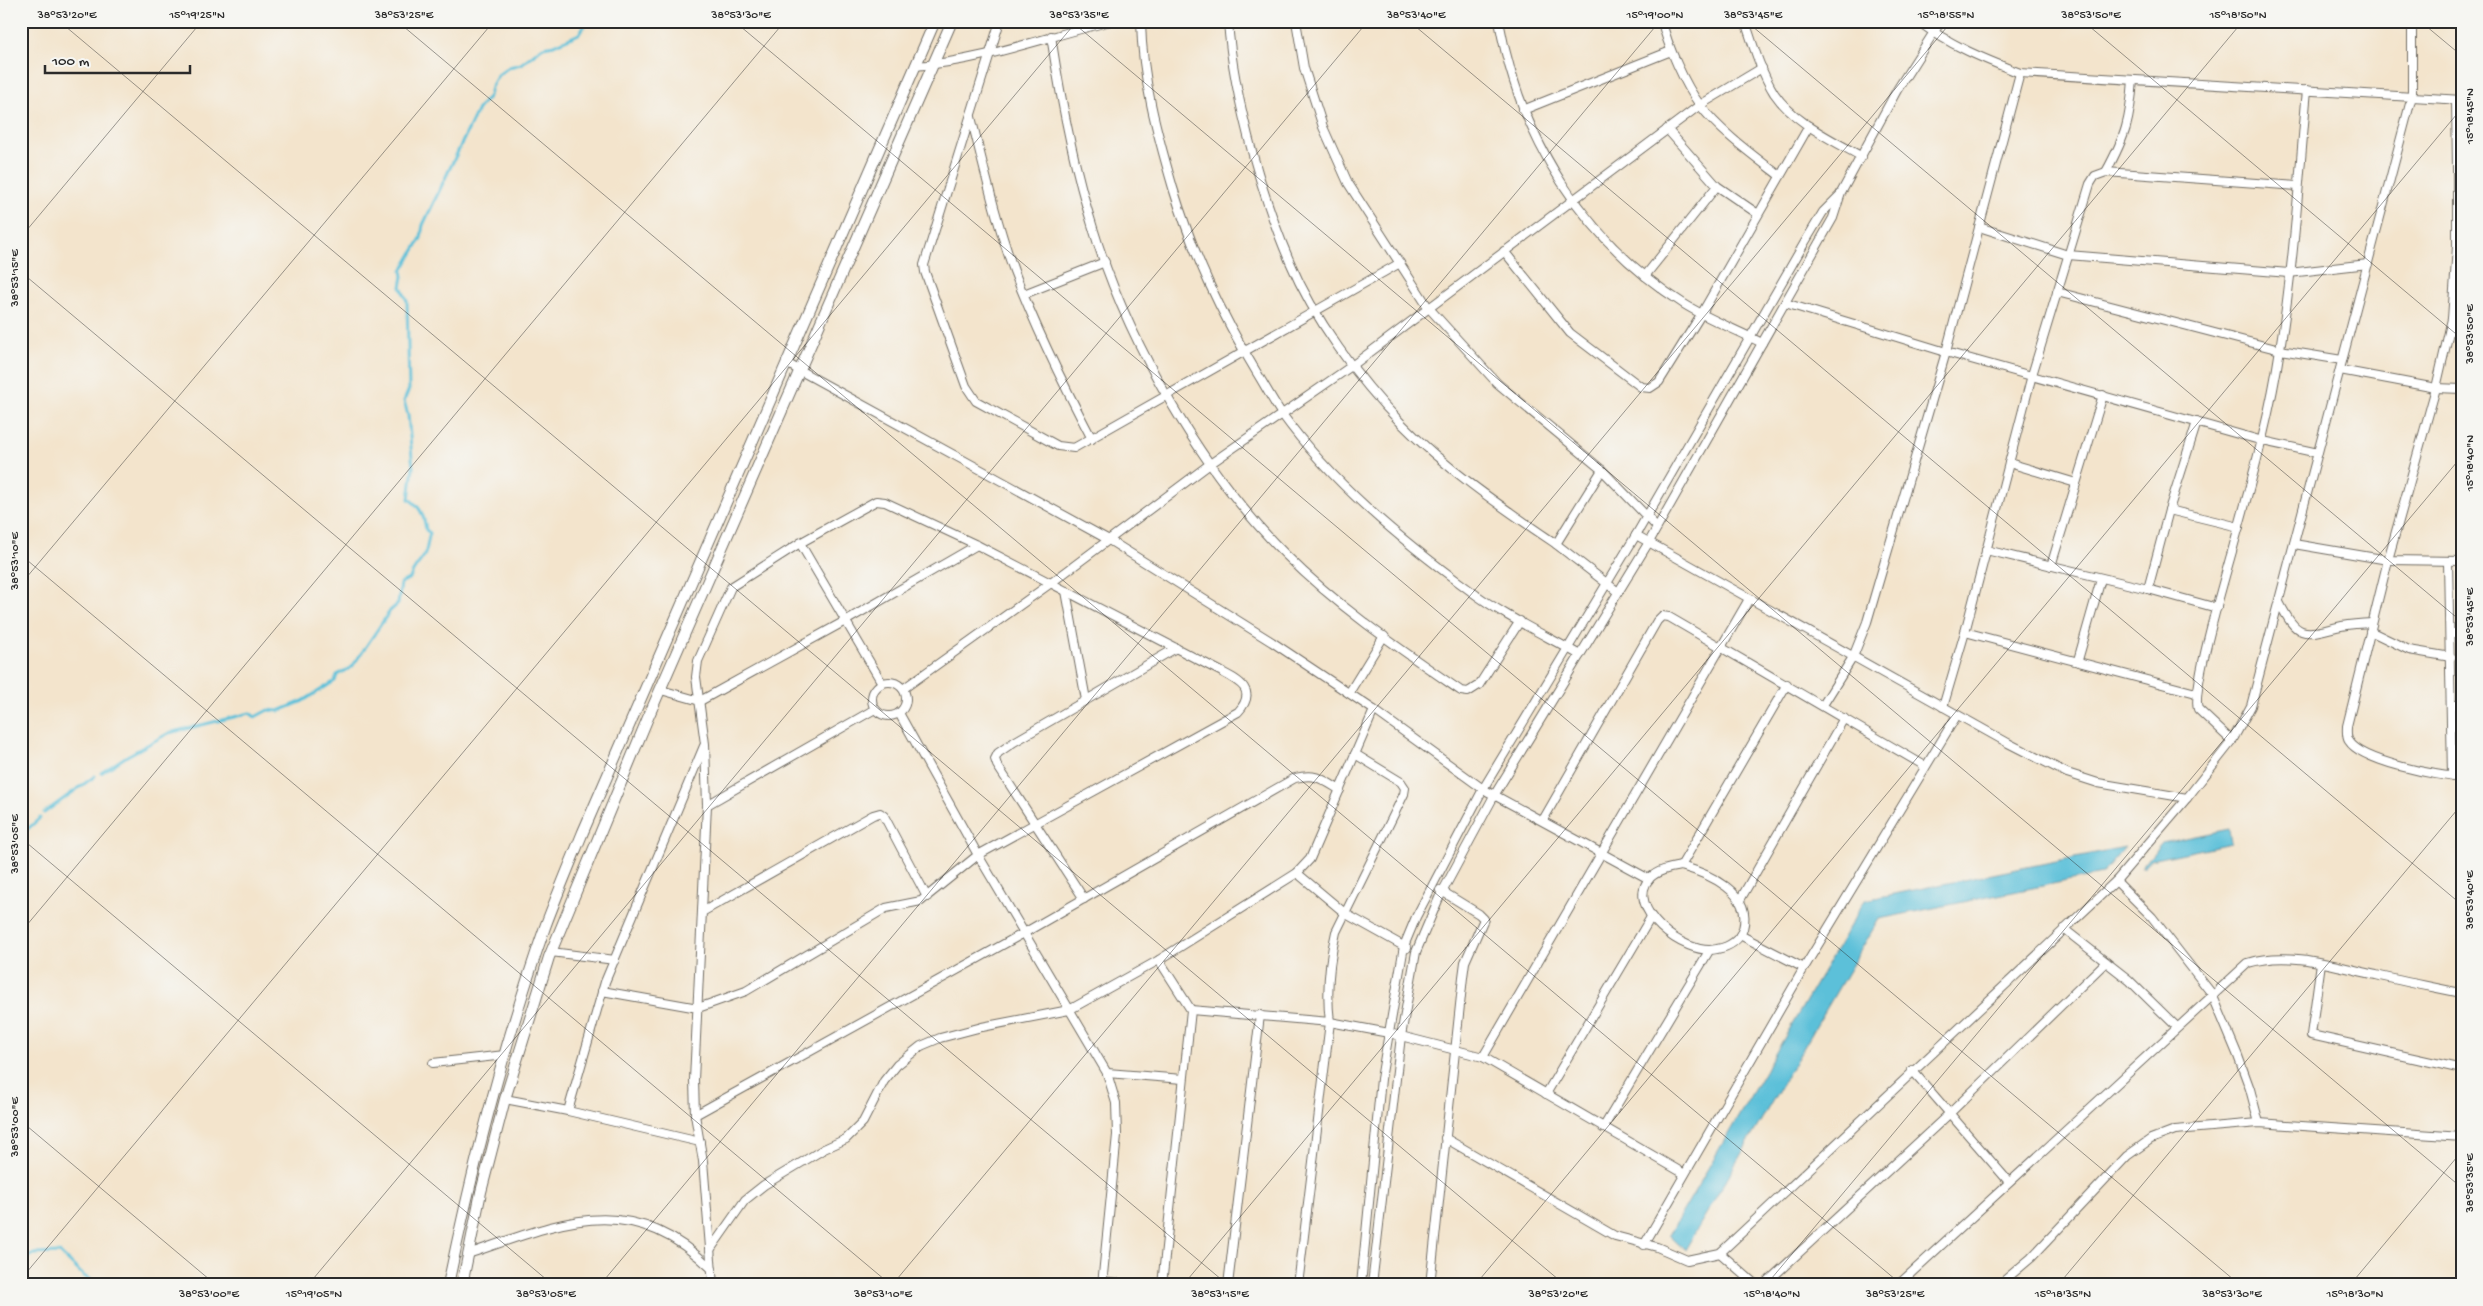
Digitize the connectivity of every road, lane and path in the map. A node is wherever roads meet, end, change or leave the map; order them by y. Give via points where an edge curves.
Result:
1 (935, 21) edge
2 (952, 21) edge
3 (1000, 21) edge
4 (1111, 21) edge
5 (1141, 21) edge
6 (1228, 21) edge
7 (1296, 21) edge
8 (1499, 21) edge
9 (1662, 21) edge
10 (1745, 21) edge
11 (1918, 21) edge
12 (1941, 21) edge
13 (2412, 21) edge
14 (1934, 33) junction
15 (1051, 36) junction
16 (1671, 51) junction
17 (991, 53) junction
18 (933, 65) junction
19 (915, 66) junction
20 (1762, 68) junction
21 (2020, 73) junction
22 (2133, 80) junction
23 (2307, 90) junction
24 (2412, 96) junction
25 (2459, 100) edge
26 (1700, 105) junction
27 (1523, 110) junction
28 (971, 116) junction
29 (1809, 126) junction
30 (1666, 129) junction
31 (1862, 157) junction
32 (2459, 170) edge
33 (2106, 172) junction
34 (1780, 176) junction
35 (1717, 186) junction
36 (2298, 186) junction
37 (1841, 193) junction
38 (1573, 200) junction
39 (1758, 214) junction
40 (1979, 228) junction
41 (2459, 246) edge
42 (1504, 251) junction
43 (2068, 255) junction
44 (1105, 262) junction
45 (1400, 263) junction
46 (2368, 264) junction
47 (1790, 268) junction
48 (2289, 273) junction
49 (1801, 274) junction
50 (1645, 276) junction
51 (2057, 292) junction
52 (1024, 294) junction
53 (1785, 303) junction
54 (1428, 308) junction
55 (1315, 312) junction
56 (1702, 313) junction
57 (2452, 319) junction
58 (2462, 319) edge
59 (1751, 337) junction
60 (1762, 343) junction
61 (2280, 350) junction
62 (1243, 351) junction
63 (1946, 352) junction
64 (2342, 360) junction
65 (788, 364) junction
66 (1353, 366) junction
67 (2340, 370) junction
68 (801, 371) junction
69 (2032, 375) junction
70 (1726, 380) junction
71 (1737, 387) junction
72 (2436, 388) junction
73 (2462, 389) edge
74 (2103, 395) junction
75 (1168, 396) junction
76 (1282, 414) junction
77 (2197, 422) junction
78 (1694, 434) junction
79 (1092, 439) junction
80 (1706, 441) junction
81 (2262, 441) junction
82 (2318, 453) junction
83 (2009, 462) junction
84 (1210, 464) junction
85 (1602, 470) junction
86 (2076, 484) junction
87 (2169, 510) junction
88 (1646, 516) junction
89 (1657, 527) junction
90 (2239, 527) junction
91 (1636, 535) junction
92 (1110, 540) junction
93 (1649, 542) junction
94 (800, 543) junction
95 (1556, 544) junction
96 (2294, 544) junction
97 (977, 545) junction
98 (1986, 550) junction
99 (2388, 560) junction
100 (2448, 561) junction
101 (2462, 561) edge
102 (2051, 566) junction
103 (2101, 578) junction
104 (1051, 583) junction
105 (1607, 583) junction
106 (2148, 589) junction
107 (1066, 591) junction
108 (1618, 592) junction
109 (1749, 599) junction
110 (2280, 602) junction
111 (2217, 608) junction
112 (847, 620) junction
113 (1520, 622) junction
114 (2371, 627) junction
115 (1965, 632) junction
116 (2450, 633) junction
117 (2462, 633) edge
118 (1384, 636) junction
119 (1722, 647) junction
120 (1176, 648) junction
121 (1568, 648) junction
122 (1580, 656) junction
123 (1853, 657) junction
124 (2451, 657) junction
125 (2078, 660) junction
126 (882, 684) junction
127 (1787, 684) junction
128 (903, 689) junction
129 (661, 690) junction
130 (1349, 693) junction
131 (2196, 693) junction
132 (1086, 700) junction
133 (700, 701) junction
134 (1823, 705) junction
135 (2451, 705) junction
136 (2462, 705) edge
137 (1943, 707) junction
138 (875, 708) junction
139 (1374, 710) junction
140 (899, 713) junction
141 (1528, 715) junction
142 (1957, 715) junction
143 (1844, 718) junction
144 (1539, 722) junction
145 (2232, 740) junction
146 (705, 744) junction
147 (1355, 754) junction
148 (1926, 766) junction
149 (2452, 777) junction
150 (2462, 777) edge
151 (1483, 789) junction
152 (1340, 790) junction
153 (1494, 794) junction
154 (2187, 798) junction
155 (707, 805) junction
156 (1543, 820) junction
157 (1036, 823) junction
158 (1600, 852) junction
159 (978, 855) junction
160 (1681, 866) junction
161 (1297, 873) junction
162 (1649, 879) junction
163 (2116, 881) junction
164 (1431, 886) junction
165 (1442, 892) junction
166 (927, 897) junction
167 (1084, 899) junction
168 (1740, 900) junction
169 (704, 910) junction
170 (1346, 914) junction
171 (1651, 917) junction
172 (2064, 929) junction
173 (1024, 934) junction
174 (1740, 936) junction
175 (1404, 946) junction
176 (1709, 951) junction
177 (552, 952) junction
178 (1416, 952) junction
179 (615, 960) junction
180 (1159, 960) junction
181 (2106, 962) junction
182 (2321, 963) junction
183 (1804, 968) junction
184 (602, 991) junction
185 (2462, 993) edge
186 (2212, 994) junction
187 (698, 1008) junction
188 (1069, 1010) junction
189 (1191, 1010) junction
190 (1260, 1015) junction
191 (1330, 1022) junction
192 (2177, 1027) junction
193 (1389, 1033) junction
194 (1401, 1036) junction
195 (1454, 1050) junction
196 (504, 1055) junction
197 (1483, 1057) junction
198 (434, 1063) dead end
199 (2462, 1069) edge
200 (1912, 1070) junction
201 (1107, 1073) junction
202 (1183, 1079) junction
203 (1546, 1094) junction
204 (505, 1099) junction
205 (568, 1111) junction
206 (1949, 1114) junction
207 (695, 1115) junction
208 (2259, 1123) junction
209 (1603, 1128) junction
210 (2462, 1137) edge
211 (1445, 1138) junction
212 (700, 1142) junction
213 (1374, 1150) junction
214 (1387, 1150) junction
215 (1683, 1174) junction
216 (2009, 1182) junction
217 (1367, 1224) junction
218 (1378, 1224) junction
219 (1644, 1245) junction
220 (710, 1250) junction
221 (1720, 1252) junction
222 (468, 1254) junction
223 (712, 1269) junction
224 (1102, 1283) edge
225 (448, 1285) edge
226 (462, 1285) edge
227 (713, 1285) edge
228 (1137, 1285) edge
229 (1162, 1285) edge
230 (1228, 1285) edge
231 (1298, 1285) edge
232 (1361, 1285) edge
233 (1372, 1285) edge
234 (1430, 1285) edge
235 (1756, 1285) edge
236 (1764, 1285) edge
237 (1898, 1285) edge
238 (1999, 1285) edge

1 - 19 main road
2 - 18 main road
3 - 17 street
4 - 15 street
5 - 62 street via 1146,89 1182,216 1209,286
6 - 55 street via 1231,58 1259,175 1290,263
7 - 45 street via 1304,68 1323,127 1348,183
8 - 27 street via 1504,50
9 - 16 street
10 - 20 street
11 - 14 street
12 - 14 street
13 - 24 street
14 - 21 street via 1972,54
14 - 31 street via 1897,90
15 - 17 street
15 - 44 street via 1064,120
16 - 26 street
16 - 27 street
17 - 18 street
17 - 28 street
18 - 19 street
18 - 68 main road
19 - 65 main road
20 - 26 street
20 - 29 street via 1775,95
21 - 22 street
21 - 40 street
22 - 23 street
22 - 33 street via 2130,117 2121,144
23 - 24 street
23 - 36 street
24 - 25 street
24 - 46 street
25 - 32 street
26 - 30 street
26 - 34 street via 1735,140
27 - 38 street via 1539,145
28 - 52 street via 987,182
28 - 79 street via 924,265 966,386 976,401 1058,446 1074,448
29 - 31 street
29 - 34 street
30 - 35 street
30 - 38 street
31 - 37 street
32 - 41 street
33 - 36 street
33 - 43 street via 2095,176 2090,184
34 - 39 street
35 - 39 street
35 - 50 street
36 - 48 street
37 - 47 street via 1823,212
37 - 49 street via 1833,218
38 - 42 street
38 - 50 street via 1601,236
39 - 56 street
40 - 43 street
40 - 63 street
41 - 57 street
42 - 54 street
42 - 56 street via 1570,333 1641,387 1650,388 1659,382
43 - 48 street
43 - 51 street
44 - 52 street
44 - 75 street via 1135,334
45 - 54 street
45 - 55 street
46 - 48 street
46 - 64 street
47 - 49 street
47 - 59 street
48 - 61 street
49 - 53 street
50 - 56 street via 1685,305
51 - 61 street
51 - 69 street
52 - 79 street via 1052,363
53 - 60 street
53 - 63 street
54 - 66 street
54 - 85 street via 1497,383
55 - 62 street
55 - 66 street
56 - 59 street
57 - 58 street
57 - 72 street
59 - 60 street
59 - 70 street
60 - 71 street
61 - 64 street
61 - 81 street
62 - 75 street
62 - 76 street
63 - 69 street
63 - 123 street via 1867,622
64 - 67 street
65 - 68 street
65 - 196 main road via 583,832 546,926
66 - 76 street
66 - 95 street via 1402,424 1436,456
67 - 72 street
67 - 82 street
68 - 92 street
68 - 129 main road
69 - 74 street
69 - 83 street
70 - 71 street
70 - 78 street
71 - 80 street
72 - 73 street
72 - 99 street
74 - 77 street
74 - 86 street
75 - 79 street
75 - 84 street
76 - 84 street
76 - 113 street via 1346,486 1391,527 1469,590
77 - 81 street
77 - 87 street
78 - 80 street
78 - 88 street
80 - 89 street
81 - 82 street
81 - 90 street
82 - 96 street
83 - 86 street
83 - 98 street
84 - 92 street
84 - 118 street via 1245,510 1286,555 1330,595
85 - 88 street
85 - 95 street
86 - 102 street
87 - 90 street
87 - 106 street
88 - 89 street
88 - 91 street
89 - 93 street
90 - 111 street
91 - 93 street
91 - 105 street
92 - 104 street
92 - 130 street
93 - 108 street
93 - 109 street
94 - 97 street via 876,501 891,504
94 - 112 street
94 - 133 street via 731,587 698,661 696,677
95 - 105 street
96 - 99 street
96 - 110 street
97 - 104 street
97 - 112 street
98 - 102 street
98 - 115 street
99 - 100 street
99 - 114 street
100 - 101 street
100 - 116 street
102 - 103 street
103 - 106 street
103 - 125 street
104 - 107 street
104 - 128 street
105 - 108 street
105 - 121 street
106 - 111 street
107 - 120 street
107 - 132 street
108 - 122 street
109 - 119 street
109 - 123 street
110 - 114 street via 2295,628 2307,633 2350,624
110 - 145 street via 2251,706
111 - 131 street
112 - 126 street
112 - 133 street
113 - 118 street via 1479,685 1468,692 1461,691
113 - 121 street
114 - 124 street via 2409,650
114 - 149 street via 2347,726 2348,739 2353,745 2387,762
115 - 125 street
115 - 137 street
116 - 117 street
116 - 124 street
118 - 130 street
119 - 127 street
119 - 156 street via 1669,616 1662,616
119 - 158 street
120 - 132 street
120 - 157 street via 1241,682 1247,695 1246,704 1238,712
121 - 122 street
121 - 141 street
122 - 144 street
123 - 134 street
123 - 137 street
124 - 135 street
125 - 131 street
126 - 128 street via 891,682
126 - 138 street via 872,697
127 - 134 street
127 - 160 street
128 - 140 street via 905,704
129 - 133 street
129 - 177 main road
130 - 139 street
131 - 145 street via 2198,708
132 - 157 street via 1014,742 995,759
133 - 146 street
134 - 143 street
135 - 136 street
135 - 149 street
137 - 142 street
138 - 140 street via 884,715
138 - 155 street
139 - 147 street
139 - 151 street
140 - 159 street
141 - 144 street
141 - 151 street
142 - 148 street
142 - 154 street via 2067,772 2098,784
143 - 148 street
143 - 168 street
144 - 153 street
145 - 154 street
146 - 155 street
146 - 179 street
147 - 152 street
147 - 170 street via 1401,782 1404,794
148 - 183 street
149 - 150 street
151 - 153 street
151 - 164 street
152 - 161 street via 1310,859
152 - 167 street via 1309,775 1295,778
153 - 156 street
153 - 165 street
154 - 163 street
155 - 169 street
156 - 158 street
157 - 159 street
157 - 167 street
158 - 162 street
158 - 197 street
159 - 166 street
159 - 173 street
160 - 162 street via 1662,870
160 - 168 street via 1715,878
161 - 170 street
161 - 180 street
162 - 171 street via 1644,892
163 - 172 street
163 - 186 street via 2152,917
164 - 165 street
164 - 175 street
165 - 178 street
165 - 195 street via 1484,920 1465,962
166 - 169 street via 880,813
166 - 187 street via 911,904 886,908 746,991
167 - 173 street
168 - 174 street via 1744,913
169 - 187 street
170 - 175 street
170 - 191 street via 1333,946 1327,998
171 - 176 street via 1672,938 1688,947
171 - 203 street
172 - 181 street
172 - 200 street
173 - 188 street
173 - 207 street
174 - 176 street via 1734,943
174 - 183 street
175 - 178 street
175 - 193 street
176 - 209 street
177 - 179 street
177 - 204 main road
178 - 194 street
179 - 184 street
180 - 188 street
180 - 189 street
181 - 192 street
181 - 206 street
182 - 185 street
182 - 186 street via 2286,958 2260,959 2248,963
182 - 199 street via 2311,1035
183 - 215 street
184 - 187 street
184 - 205 street
186 - 192 street
186 - 208 street via 2238,1056
187 - 207 street
188 - 201 street
188 - 220 street via 940,1038 921,1046 884,1081 863,1122 846,1139 764,1185 745,1200
189 - 190 street
189 - 202 street
190 - 191 street
190 - 230 street
191 - 193 street
191 - 231 street
192 - 216 street
193 - 194 street
193 - 213 street
194 - 195 street
194 - 214 street
195 - 197 street
195 - 211 street
196 - 198 street
196 - 225 main road via 468,1188
197 - 203 street
200 - 206 street
200 - 221 street
201 - 202 street
201 - 224 street via 1116,1103 1118,1135
202 - 229 street
203 - 209 street
204 - 205 street
204 - 222 main road
205 - 212 street
206 - 216 street
206 - 236 street
207 - 212 street
208 - 210 street
208 - 238 street via 2175,1130 2151,1139 2106,1176 2031,1258
209 - 215 street
211 - 219 street via 1598,1229
211 - 234 street
212 - 220 street
213 - 214 street
213 - 217 street
214 - 218 street
215 - 219 street
216 - 237 street
217 - 218 street
217 - 232 street
218 - 233 street
219 - 221 street via 1687,1260
220 - 223 street
221 - 235 street
222 - 223 street via 556,1225 595,1218 652,1227 676,1239
222 - 226 main road
223 - 227 street
224 - 228 street

